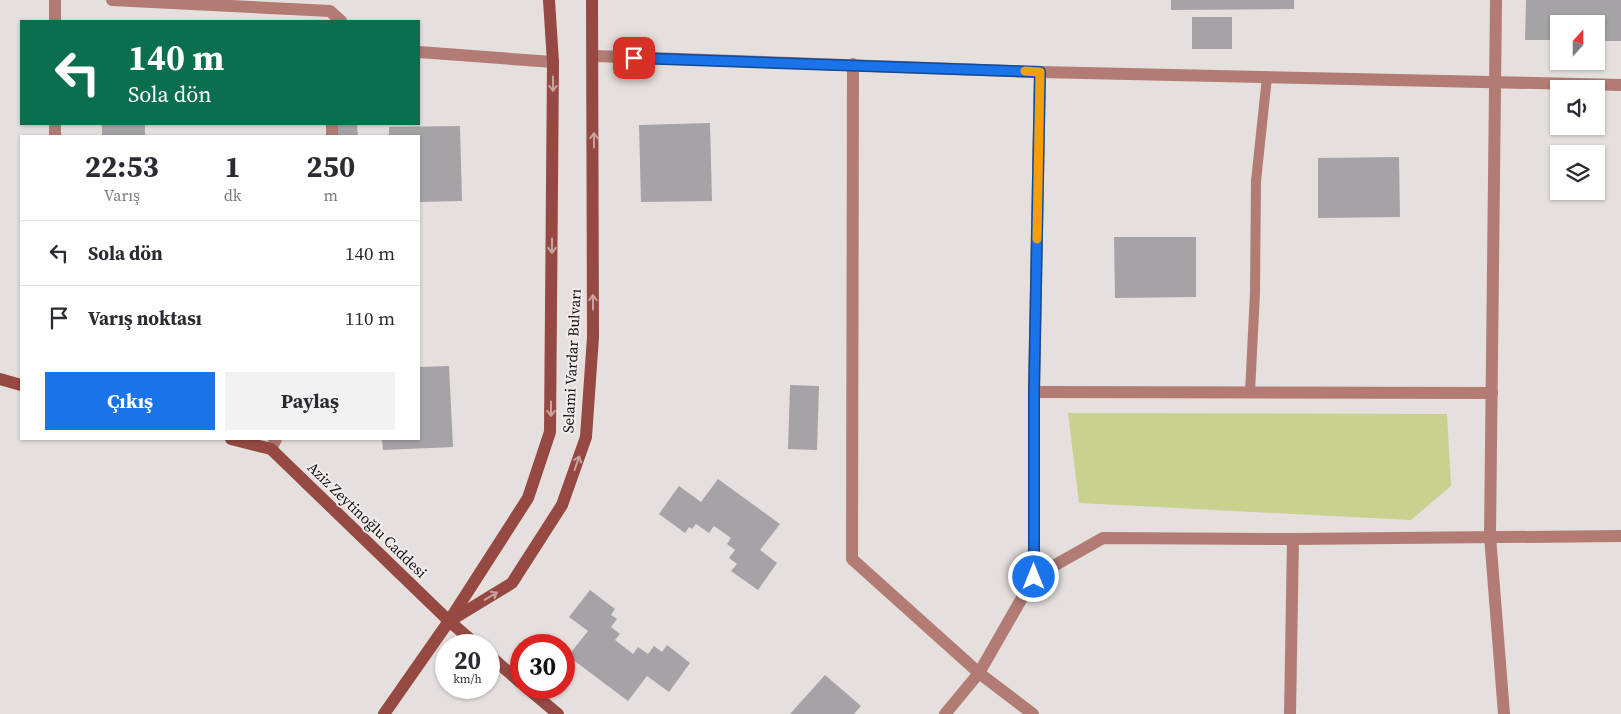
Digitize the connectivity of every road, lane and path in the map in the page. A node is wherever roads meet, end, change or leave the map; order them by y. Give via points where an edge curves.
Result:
1 (55, 0) edge
2 (112, 0) edge
3 (550, 0) edge
4 (592, 0) edge
5 (1496, 0) edge
6 (330, 11) edge
7 (55, 20) edge
8 (340, 20) edge
9 (420, 52) edge
10 (594, 56) junction
11 (553, 62) junction
12 (853, 64) junction
13 (1040, 72) junction
14 (1267, 78) junction
15 (1495, 83) junction
16 (1621, 85) edge
17 (0, 379) edge
18 (20, 385) edge
19 (1034, 392) junction
20 (1250, 392) junction
21 (1492, 393) junction
22 (239, 440) edge
23 (273, 444) edge
24 (1490, 536) junction
25 (1621, 536) edge
26 (1293, 539) junction
27 (1034, 577) junction
28 (449, 621) junction
29 (464, 634) edge
30 (500, 665) edge
31 (510, 673) edge
32 (980, 673) junction
33 (540, 699) edge
34 (384, 714) edge
35 (558, 714) edge
36 (945, 714) edge
37 (1033, 714) edge
38 (1290, 714) edge
39 (1504, 714) edge

1 - 7 street
2 - 6 street
3 - 11 street, Selami Vardar Bulvarı
4 - 10 street, Selami Vardar Bulvarı
5 - 15 street
6 - 8 street
9 - 11 street
10 - 12 street
28 -> 10 street, Selami Vardar Bulvarı via 512,583 562,505 586,437 592,337
11 -> 28 street, Selami Vardar Bulvarı via 550,432 528,498
12 - 13 street
12 - 32 street via 852,559
13 - 14 street
13 - 19 street
14 - 15 street
14 - 20 lane via 1256,181 1256,293
15 - 16 street
15 - 21 street
17 - 18 street
19 - 20 street
19 - 27 street
20 - 21 street
21 - 24 street
22 - 23 street, Aziz Zeytinoğlu Caddesi
23 - 28 street, Aziz Zeytinoğlu Caddesi
24 - 25 street
24 - 26 street
24 - 39 street
26 - 27 street via 1103,538
26 - 38 street
27 - 32 street
28 - 29 street, Aziz Zeytinoğlu Caddesi
28 - 34 street
30 - 31 street
32 - 36 street
32 - 37 street
33 - 35 street

